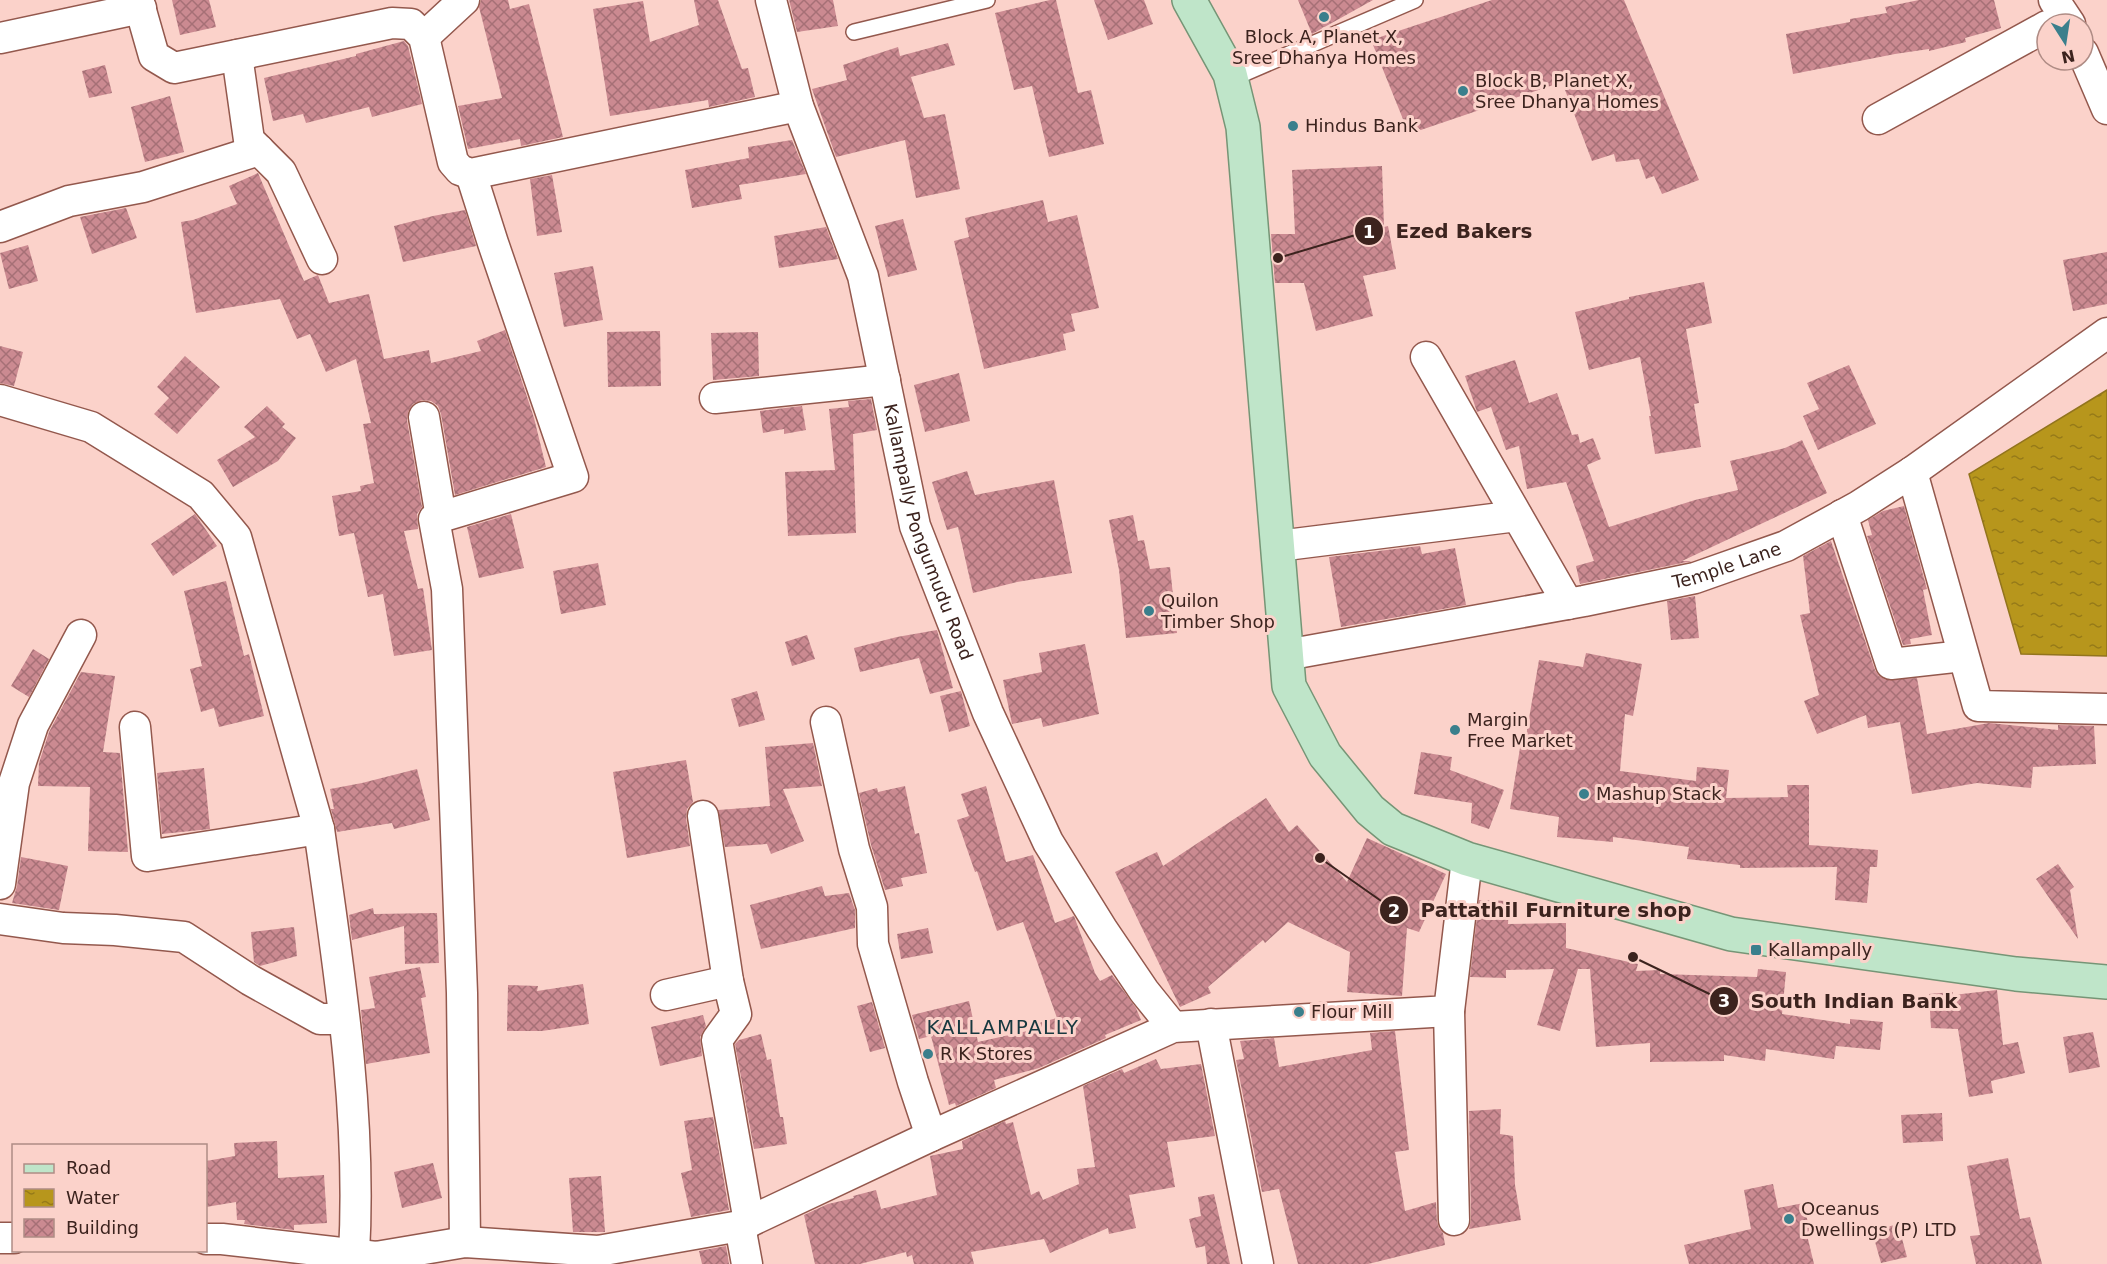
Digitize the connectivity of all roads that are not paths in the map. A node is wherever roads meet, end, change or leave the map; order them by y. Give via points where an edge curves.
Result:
1 (464, 0) edge
2 (771, 0) edge
3 (987, 0) edge
4 (1189, 0) edge
5 (1415, 0) edge
6 (140, 4) edge
7 (2035, 30) edge
8 (854, 32) dead end
9 (424, 37) junction
10 (0, 38) edge
11 (237, 55) junction
12 (2091, 72) edge
13 (1231, 79) junction
14 (798, 106) junction
15 (2107, 109) edge
16 (1878, 119) dead end
17 (259, 150) junction
18 (471, 174) junction
19 (0, 227) edge
20 (322, 259) dead end
21 (2107, 333) edge
22 (1426, 357) dead end
23 (885, 380) junction
24 (715, 398) dead end
25 (0, 400) edge
26 (424, 417) dead end
27 (1912, 472) junction
28 (1842, 515) junction
29 (1517, 516) junction
30 (441, 517) junction
31 (1278, 546) junction
32 (1568, 604) junction
33 (81, 635) dead end
34 (1286, 655) junction
35 (1963, 656) junction
36 (2107, 709) edge
37 (826, 722) dead end
38 (135, 727) dead end
39 (703, 816) dead end
40 (319, 830) junction
41 (1467, 859) junction
42 (0, 884) edge
43 (0, 919) edge
44 (728, 981) junction
45 (2107, 982) edge
46 (666, 995) dead end
47 (1449, 1011) junction
48 (344, 1019) junction
49 (1211, 1024) junction
50 (1173, 1027) junction
51 (931, 1136) junction
52 (1454, 1220) dead end
53 (744, 1224) junction
54 (465, 1242) junction
55 (216, 1248) edge
56 (354, 1254) junction
57 (560, 1256) edge
58 (747, 1264) edge
59 (1258, 1264) edge

1 - 9 street
2 - 14 street, Kallampally Pongumudu Road
3 - 8 lane
4 - 13 main road
5 - 13 lane
6 - 10 street
6 - 11 street via 154,56 174,68
7 - 16 street
9 - 11 street via 411,24 392,23
9 - 18 street via 453,162
11 - 17 street via 249,140
12 - 15 street
13 - 31 main road via 1243,127
14 - 18 street
14 - 23 street, Kallampally Pongumudu Road via 863,276
17 - 19 street via 143,187 69,201
17 - 20 street via 280,172
18 - 30 street via 573,477
21 - 27 street, Temple Lane
22 - 29 street
23 - 24 street
23 - 50 street, Kallampally Pongumudu Road via 915,526 988,713 1048,842 1119,955
25 - 40 street via 91,427 201,495 236,537
26 - 30 street
27 - 28 street, Temple Lane
27 - 35 street
28 - 32 street, Temple Lane via 1786,546 1695,578
28 - 35 street via 1891,664
29 - 31 street
29 - 32 street
30 - 54 street via 434,519 447,589 462,993
31 - 34 main road
32 - 34 street, Temple Lane
33 - 42 street via 33,725 14,783
34 - 41 main road via 1289,686 1325,754 1370,810 1393,829
35 - 36 street via 1978,706
37 - 51 street via 851,840 872,907 873,944
38 - 40 street via 147,856
39 - 44 street
40 - 48 street
41 - 45 main road via 1731,934 2016,974
41 - 47 street
43 - 48 street via 184,938 320,1019
44 - 46 street
44 - 53 street via 736,1014 717,1040
47 - 49 street
47 - 52 street
48 - 56 street via 355,1134
49 - 50 street
49 - 59 street
50 - 51 street
51 - 53 street
53 - 57 street
53 - 58 street
54 - 56 street via 376,1257
54 - 57 street
55 - 56 street

